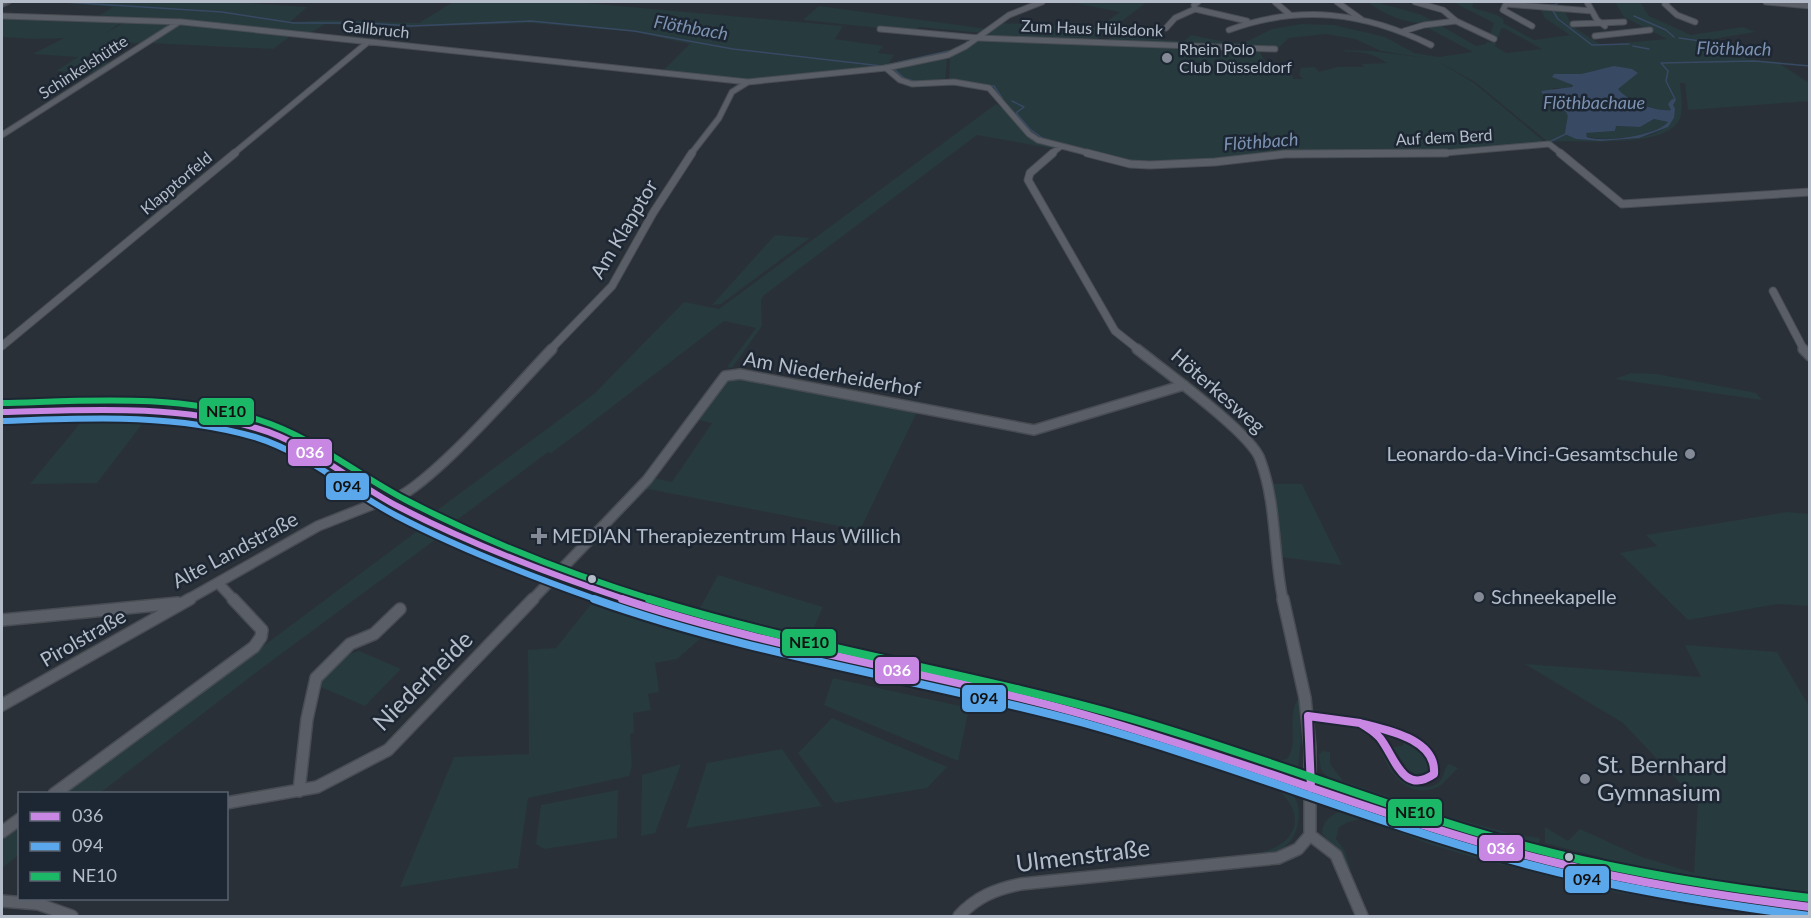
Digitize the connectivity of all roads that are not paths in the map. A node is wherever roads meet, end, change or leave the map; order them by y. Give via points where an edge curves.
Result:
1 (1042, 2) edge
2 (1198, 2) edge
3 (1275, 2) edge
4 (1340, 2) edge
5 (1415, 2) edge
6 (1420, 2) edge
7 (1588, 2) edge
8 (1668, 2) edge
9 (1766, 2) edge
10 (1507, 3) edge
11 (1428, 5) junction
12 (1809, 6) edge
13 (1195, 9) junction
14 (1592, 11) junction
15 (1289, 14) junction
16 (2, 16) edge
17 (1361, 20) junction
18 (1247, 21) junction
19 (1456, 21) junction
20 (179, 22) junction
21 (1624, 22) dead end
22 (1695, 22) dead end
23 (1573, 24) dead end
24 (1602, 24) junction
25 (1532, 26) dead end
26 (880, 28) dead end
27 (1166, 28) dead end
28 (1229, 30) dead end
29 (1650, 30) dead end
30 (1404, 31) junction
31 (1620, 34) junction
32 (1595, 36) dead end
33 (979, 38) junction
34 (1494, 39) dead end
35 (368, 42) junction
36 (1431, 45) dead end
37 (1275, 49) dead end
38 (886, 68) junction
39 (748, 82) junction
40 (2, 135) edge
41 (1060, 147) junction
42 (1809, 192) edge
43 (1773, 291) dead end
44 (2, 346) edge
45 (1809, 356) edge
46 (1184, 385) junction
47 (2, 412) edge
48 (381, 502) junction
49 (558, 573) junction
50 (218, 583) junction
51 (182, 602) junction
52 (400, 609) dead end
53 (2, 620) edge
54 (2, 705) edge
55 (1311, 788) junction
56 (299, 791) junction
57 (57, 792) edge
58 (228, 803) edge
59 (18, 820) edge
60 (2, 832) edge
61 (1310, 835) junction
62 (35, 900) edge
63 (2, 901) edge
64 (1809, 907) edge
65 (72, 916) edge
66 (959, 916) edge
67 (1362, 916) edge

1 - 33 street via 1009,15
2 - 13 street
3 - 15 street
4 - 17 street
5 - 11 street
6 - 11 street
7 - 14 street
8 - 22 street via 1665,4 1677,15
9 - 12 street
10 - 14 street
10 - 25 street via 1503,10
11 - 19 street
13 - 18 street
13 - 27 street
14 - 24 street
15 - 17 street
15 - 18 street
16 - 20 street, Gallbruch
17 - 30 street
18 - 28 street
19 - 30 street
19 - 34 street
20 - 35 street, Gallbruch
20 - 40 street, Schinkelshütte
21 - 24 street
23 - 24 street
24 - 31 street
26 - 33 street, Zum Haus Hülsdonk
29 - 31 street
30 - 36 street
31 - 32 street
33 - 37 street, Zum Haus Hülsdonk
33 - 38 street via 952,53
35 - 39 street, Gallbruch
35 - 44 street, Klapptorfeld
38 - 39 street
38 - 41 street via 912,84 954,82 989,88 1029,134
39 - 48 street, Am Klapptor via 732,92 719,118 681,168 612,286 432,474 399,499
41 - 42 street, Auf dem Berd via 1150,165 1284,154 1445,153 1549,144 1622,204
41 - 46 street, Höterkesweg via 1030,173 1028,180 1115,331
43 - 45 street via 1800,346
46 - 49 street, Am Niederheiderhof via 1034,430 729,375 722,379 652,474
46 - 55 street, Höterkesweg via 1247,439 1260,457 1275,525 1281,590 1308,716
47 - 48 street via 98,410 182,413 223,419 297,444
48 - 49 street
48 - 50 street, Alte Landstraße via 318,526
49 - 55 street via 641,605 745,637 1009,695 1141,732
49 - 56 street, Niederheide via 388,750 317,787
50 - 51 street, Alte Landstraße
50 - 57 street via 262,630 254,647
51 - 53 street, Alte Landstraße
51 - 54 street, Pirolstraße
52 - 56 street via 374,634 350,644 316,678
55 - 61 street
55 - 64 street via 1585,870 1690,891
56 - 58 street, Niederheide
59 - 60 street
61 - 66 street, Ulmenstraße via 1298,849 1278,858 1006,887 972,902
61 - 67 street via 1336,855
62 - 63 street
62 - 65 street

